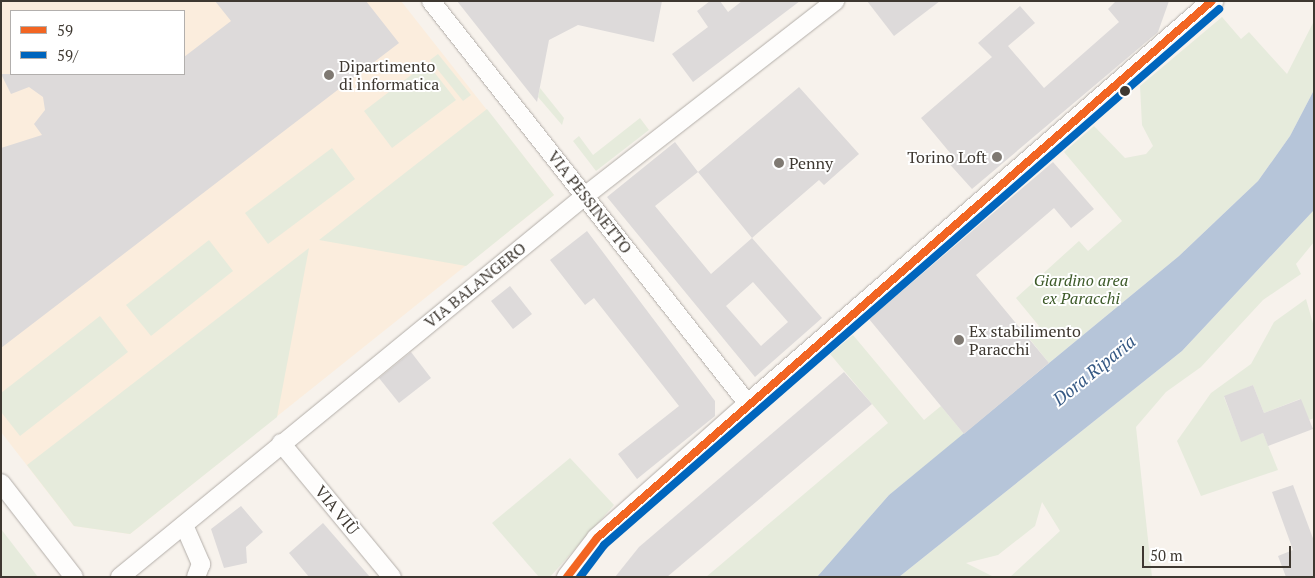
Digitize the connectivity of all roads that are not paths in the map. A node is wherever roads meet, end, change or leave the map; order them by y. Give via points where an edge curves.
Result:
1 (431, 1) edge
2 (835, 1) edge
3 (1212, 1) edge
4 (586, 195) junction
5 (748, 404) junction
6 (281, 443) junction
7 (1, 482) edge
8 (184, 524) junction
9 (74, 577) edge
10 (120, 577) edge
11 (196, 577) edge
12 (392, 577) edge
13 (567, 577) edge

1 - 4 street, VIA PESSINETTO
2 - 4 street, VIA BALANGERO
3 - 5 street
4 - 5 street, VIA PESSINETTO
4 - 6 street, VIA BALANGERO
5 - 13 street via 597,538
6 - 8 street, VIA BALANGERO
6 - 12 street, VIA VIÙ
7 - 9 street
8 - 10 street, VIA BALANGERO
8 - 11 street via 202,564

